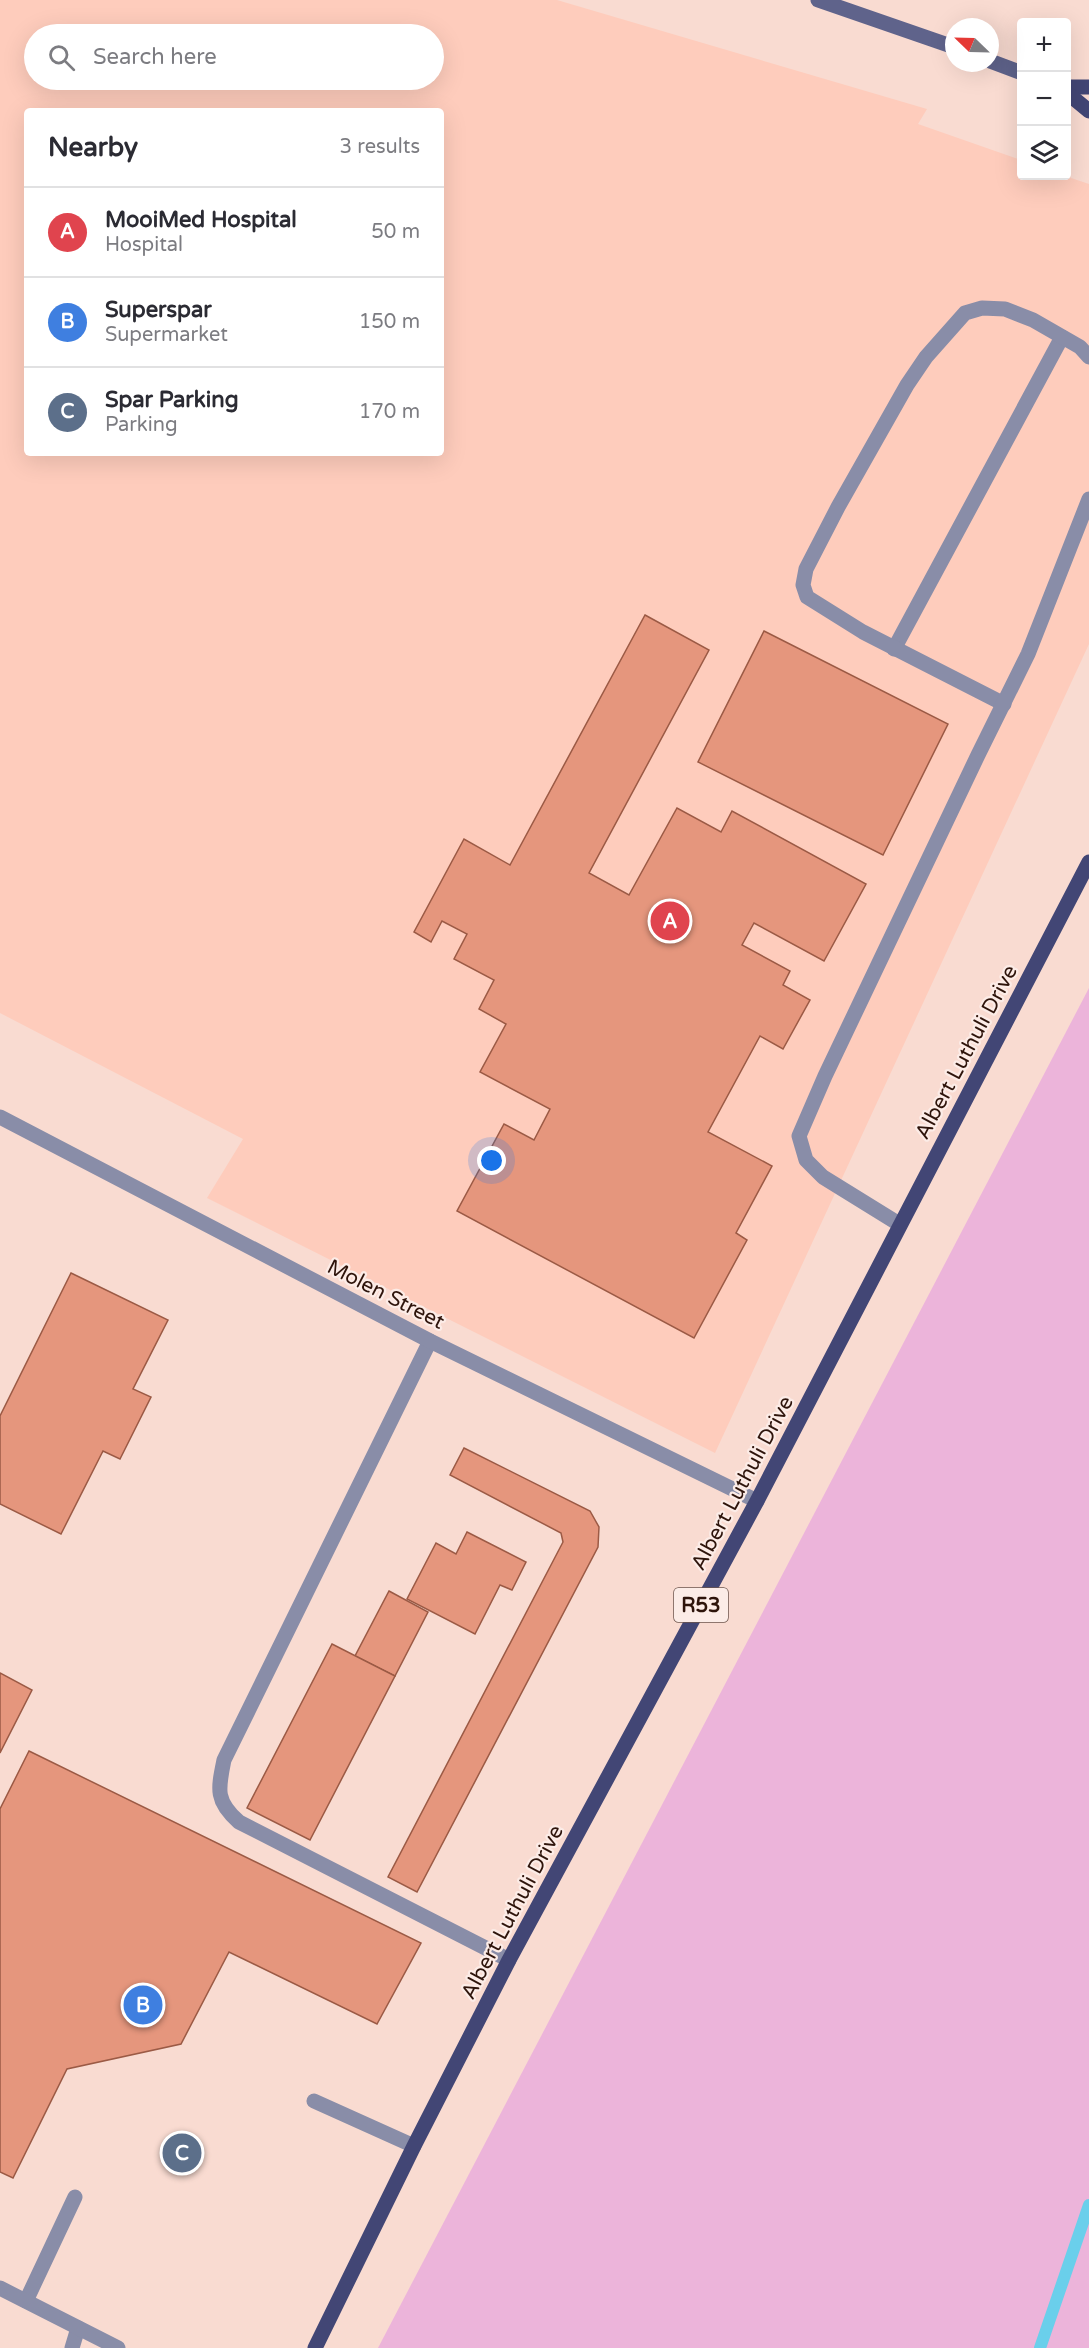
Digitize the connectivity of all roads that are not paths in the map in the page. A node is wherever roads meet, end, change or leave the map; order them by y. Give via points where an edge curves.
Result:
1 (818, 0) edge
2 (945, 44) edge
3 (999, 64) edge
4 (1019, 72) edge
5 (1089, 87) edge
6 (1071, 89) edge
7 (1071, 93) edge
8 (1071, 95) edge
9 (1089, 102) edge
10 (1089, 111) edge
11 (1062, 337) junction
12 (1089, 357) edge
13 (1089, 500) edge
14 (894, 649) junction
15 (1004, 704) junction
16 (1089, 862) edge
17 (0, 1117) edge
18 (899, 1224) junction
19 (430, 1341) junction
20 (757, 1501) junction
21 (509, 1960) junction
22 (314, 2101) dead end
23 (414, 2146) junction
24 (75, 2197) dead end
25 (0, 2288) edge
26 (26, 2301) junction
27 (78, 2328) junction
28 (72, 2348) edge
29 (118, 2348) edge
30 (315, 2348) edge

1 - 2 main road
3 - 4 main road
5 - 6 main road
7 - 9 main road
8 - 10 main road
11 - 12 street
11 - 14 street
11 - 14 street via 1005,309 982,308 965,313 907,385 834,515 806,569 803,585 807,597
13 - 15 street
14 - 15 street
15 - 18 street via 799,1136 806,1160 823,1177
16 - 18 main road, Albert Luthuli Drive / R53
17 - 19 street, Molen Street
18 - 20 main road, Albert Luthuli Drive / R53
19 - 20 street, Molen Street
19 - 21 street via 224,1760 219,1785 226,1811 239,1822
20 - 21 main road, Albert Luthuli Drive / R53
21 - 23 main road, Albert Luthuli Drive / R53
22 - 23 street
23 - 30 main road, Albert Luthuli Drive / R53
24 - 26 street
25 - 26 street
26 - 27 street
27 - 28 street
27 - 29 street

